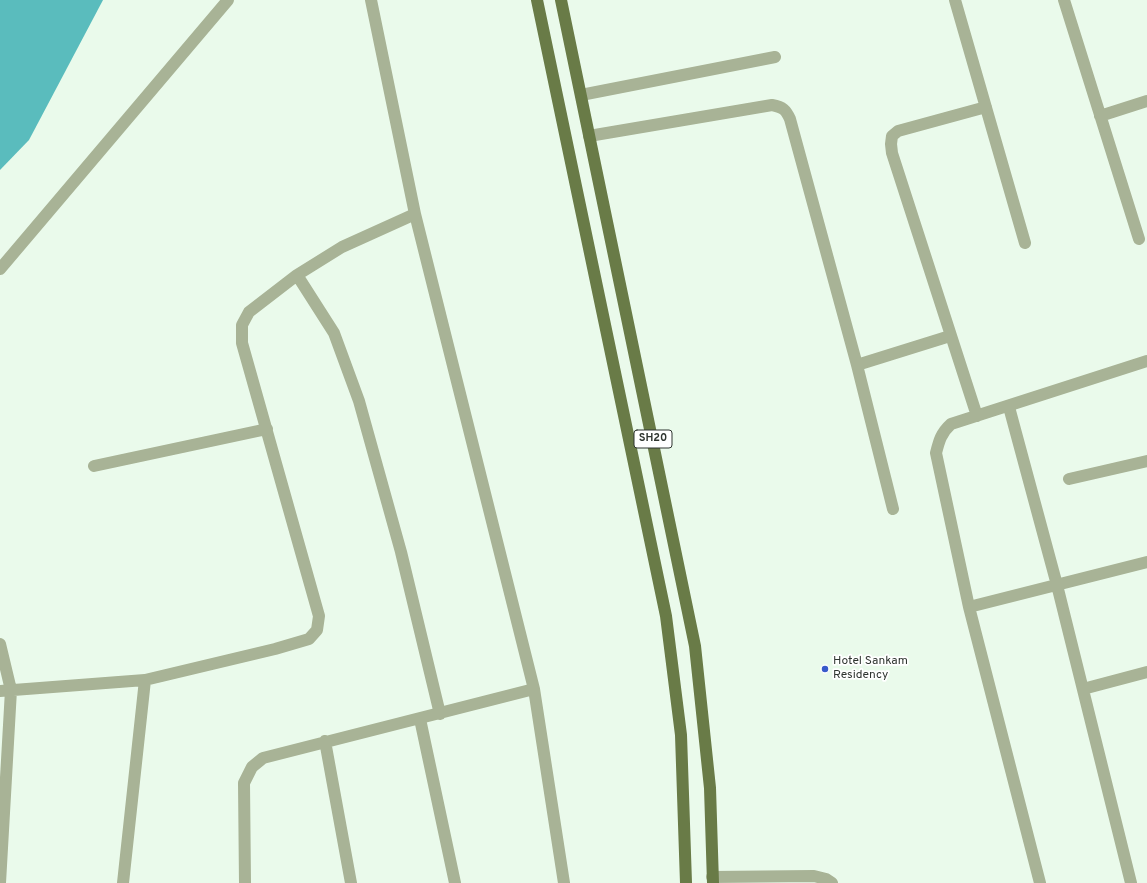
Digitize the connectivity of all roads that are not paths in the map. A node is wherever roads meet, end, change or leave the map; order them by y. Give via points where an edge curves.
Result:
1 (228, 0) edge
2 (371, 0) edge
3 (538, 0) edge
4 (561, 0) edge
5 (955, 0) edge
6 (1064, 0) edge
7 (774, 57) dead end
8 (581, 95) junction
9 (1147, 101) edge
10 (986, 107) junction
11 (1100, 116) junction
12 (590, 136) junction
13 (415, 214) junction
14 (1140, 239) dead end
15 (1025, 243) dead end
16 (0, 269) edge
17 (297, 275) junction
18 (950, 336) junction
19 (1147, 361) edge
20 (857, 365) junction
21 (1009, 407) junction
22 (977, 416) junction
23 (268, 429) junction
24 (1147, 461) edge
25 (94, 466) dead end
26 (1069, 479) dead end
27 (893, 509) dead end
28 (1147, 562) edge
29 (1057, 585) junction
30 (969, 607) junction
31 (0, 644) edge
32 (1147, 672) edge
33 (145, 680) junction
34 (534, 689) junction
35 (1083, 689) junction
36 (6, 690) edge
37 (440, 714) junction
38 (420, 719) junction
39 (325, 741) junction
40 (712, 880) edge
41 (0, 883) edge
42 (123, 883) edge
43 (234, 883) edge
44 (245, 883) edge
45 (351, 883) edge
46 (455, 883) edge
47 (564, 883) edge
48 (686, 883) edge
49 (832, 883) edge
50 (1040, 883) edge
51 (1131, 883) edge

1 - 16 street
2 - 13 street
3 - 48 main road, SH20 via 666,616 681,735
4 - 8 main road, SH20
5 - 10 street
6 - 11 street
7 - 8 street
8 - 12 main road, SH20
9 - 11 street
10 - 15 street
10 - 18 street via 898,131 892,136 891,144
11 - 14 street
12 - 20 street via 772,105 785,110 790,119
12 - 40 main road, SH20 via 695,646 710,788
13 - 17 street via 342,247
13 - 34 street
17 - 23 street via 249,312 242,325 242,343
17 - 37 street via 334,332 359,401 401,552
18 - 20 street
18 - 22 street
19 - 21 street
20 - 27 street
21 - 22 street
21 - 29 street
22 - 30 street via 951,424 944,430 936,453
23 - 25 street
23 - 33 street via 319,616 318,630 309,639 275,649
24 - 26 street
28 - 29 street
29 - 30 street
29 - 35 street
30 - 50 street
31 - 36 street
32 - 35 street
33 - 36 street
33 - 42 street
34 - 37 street
34 - 47 street
35 - 51 street
36 - 41 street
37 - 38 street
38 - 39 street
38 - 46 street
39 - 44 street via 263,758 252,767 244,783
39 - 45 street
40 - 49 street via 814,876
43 - 44 street

